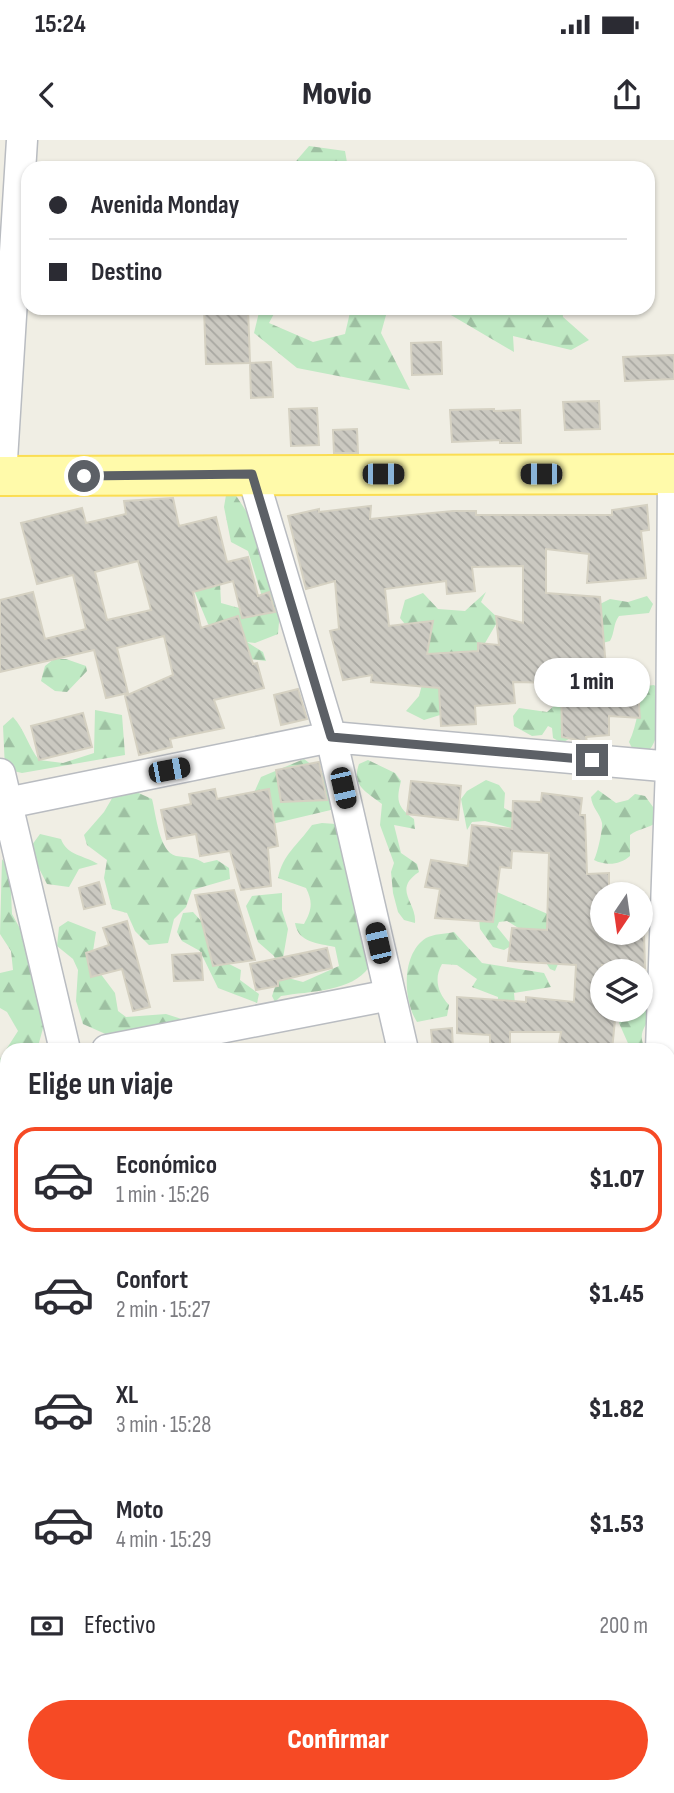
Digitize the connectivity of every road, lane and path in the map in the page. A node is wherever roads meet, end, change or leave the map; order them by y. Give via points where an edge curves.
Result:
1 (22, 140) edge
2 (252, 474) junction
3 (673, 474) edge
4 (0, 476) edge
5 (331, 737) junction
6 (672, 767) edge
7 (0, 774) edge
8 (4, 805) edge
9 (390, 995) junction
10 (666, 1039) edge
11 (63, 1043) edge
12 (143, 1043) edge
13 (401, 1043) edge

1 - 4 street
2 - 3 main road
2 - 4 main road
2 - 5 street
3 - 6 street
5 - 6 street
5 - 8 street
5 - 9 street
6 - 10 street
7 - 8 street
8 - 11 street
9 - 12 street
9 - 13 street

